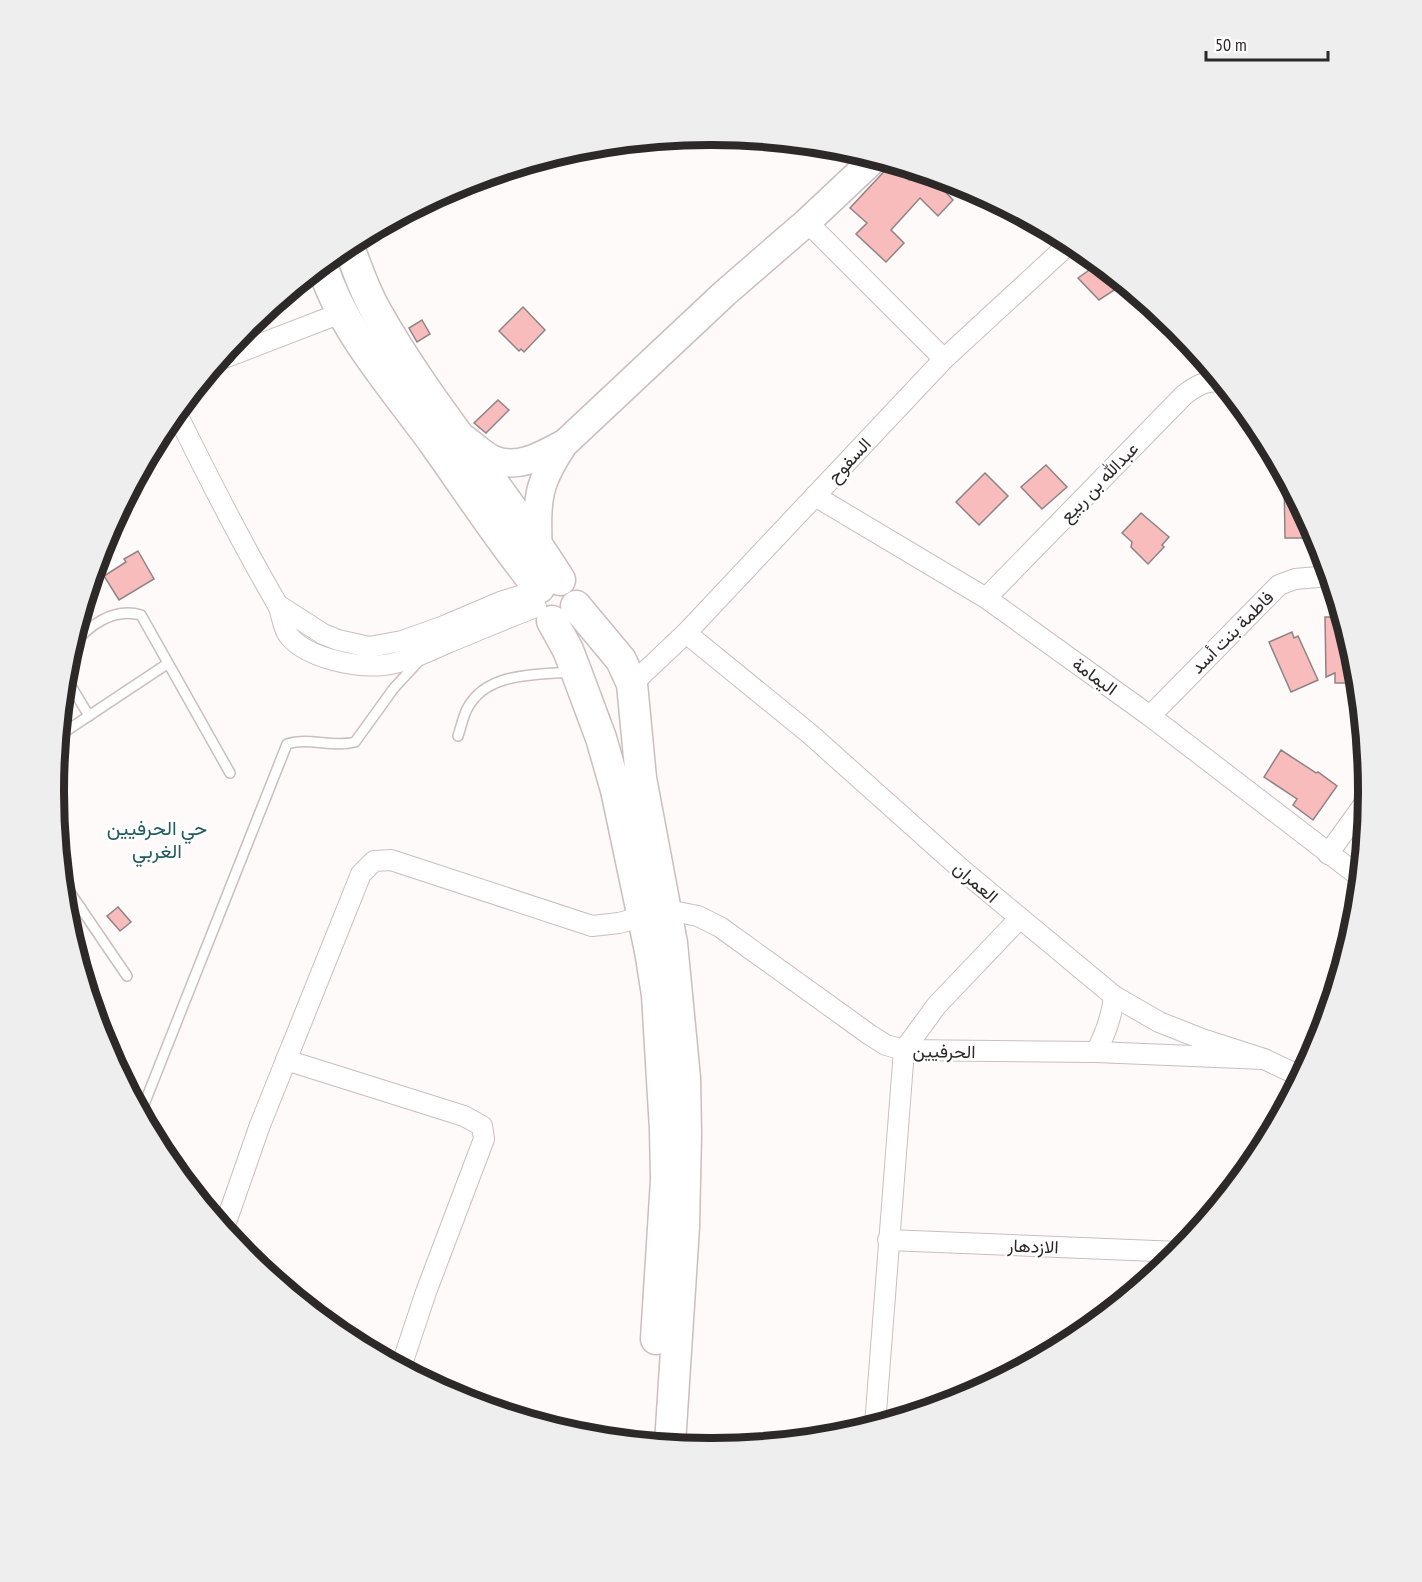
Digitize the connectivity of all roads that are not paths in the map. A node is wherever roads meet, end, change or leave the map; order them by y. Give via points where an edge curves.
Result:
1 (868, 165) edge
2 (807, 222) junction
3 (1063, 249) edge
4 (352, 253) edge
5 (324, 273) edge
6 (341, 314) junction
7 (235, 354) edge
8 (944, 359) junction
9 (1210, 381) edge
10 (181, 421) edge
11 (459, 434) junction
12 (564, 444) junction
13 (815, 496) junction
14 (538, 545) junction
15 (1321, 577) edge
16 (986, 598) junction
17 (550, 599) junction
18 (278, 605) junction
19 (85, 632) edge
20 (686, 633) junction
21 (428, 651) junction
22 (167, 664) junction
23 (627, 672) junction
24 (580, 683) junction
25 (73, 689) edge
26 (89, 716) junction
27 (1150, 716) junction
28 (68, 730) edge
29 (458, 736) dead end
30 (230, 773) dead end
31 (1357, 814) edge
32 (1328, 854) junction
33 (1352, 871) edge
34 (74, 898) edge
35 (81, 908) junction
36 (76, 911) edge
37 (654, 913) junction
38 (1019, 919) junction
39 (127, 976) dead end
40 (1114, 996) junction
41 (904, 1050) junction
42 (1096, 1052) junction
43 (286, 1059) junction
44 (1264, 1059) junction
45 (1293, 1073) edge
46 (145, 1102) edge
47 (227, 1219) edge
48 (888, 1240) junction
49 (1164, 1251) edge
50 (404, 1359) edge
51 (876, 1416) edge
52 (650, 1434) edge
53 (671, 1436) edge

1 - 2 street
2 - 8 street
2 - 12 street
3 - 8 street, السفوح
4 - 11 main road via 376,311
5 - 6 main road
6 - 7 street
6 - 17 main road via 514,558
8 - 13 street, السفوح
9 - 16 street, عبدالله بن ربيع via 1184,395
10 - 18 street
11 - 12 street via 492,459 507,462 533,460
11 - 14 main road
12 - 14 street via 549,467 540,492
13 - 16 street, اليمامة
13 - 20 street, السفوح
14 - 17 main road
15 - 27 street, فاطمة بنت أسد via 1279,585
16 - 27 street, اليمامة
17 - 18 street via 503,601 402,641 369,647 323,634
17 - 21 street
17 - 23 main road
17 - 24 main road
18 - 21 street via 289,636 330,659 356,665 384,665
19 - 22 lane via 110,615 141,615
20 - 23 street, السفوح
20 - 38 street, العمران via 818,741
21 - 46 lane via 394,688 355,742 287,744
22 - 26 lane
22 - 30 lane
23 - 24 main road via 600,658 587,663
23 - 24 main road via 624,694 611,700 597,700
23 - 37 main road
24 - 29 lane via 514,677 483,689 467,709
24 - 37 main road
25 - 26 lane
26 - 28 lane
27 - 32 street, اليمامة
31 - 32 street
32 - 33 street, اليمامة
34 - 35 lane
35 - 36 lane
35 - 39 lane
37 - 41 street, الحرفيين via 689,913 710,921 886,1046
37 - 43 street via 592,926 391,860 374,861 362,874
37 - 52 main road via 666,1180
37 - 53 main road via 672,943 686,1134
38 - 40 street, العمران
38 - 41 street via 937,1005
40 - 42 street via 1107,1032
40 - 44 street, العمران via 1159,1022
41 - 42 street, الحرفيين
41 - 48 street
42 - 44 street, الحرفيين
43 - 47 street
43 - 50 street via 464,1116 482,1126 484,1139
44 - 45 street, العمران
48 - 49 street, الازدهار
48 - 51 street

